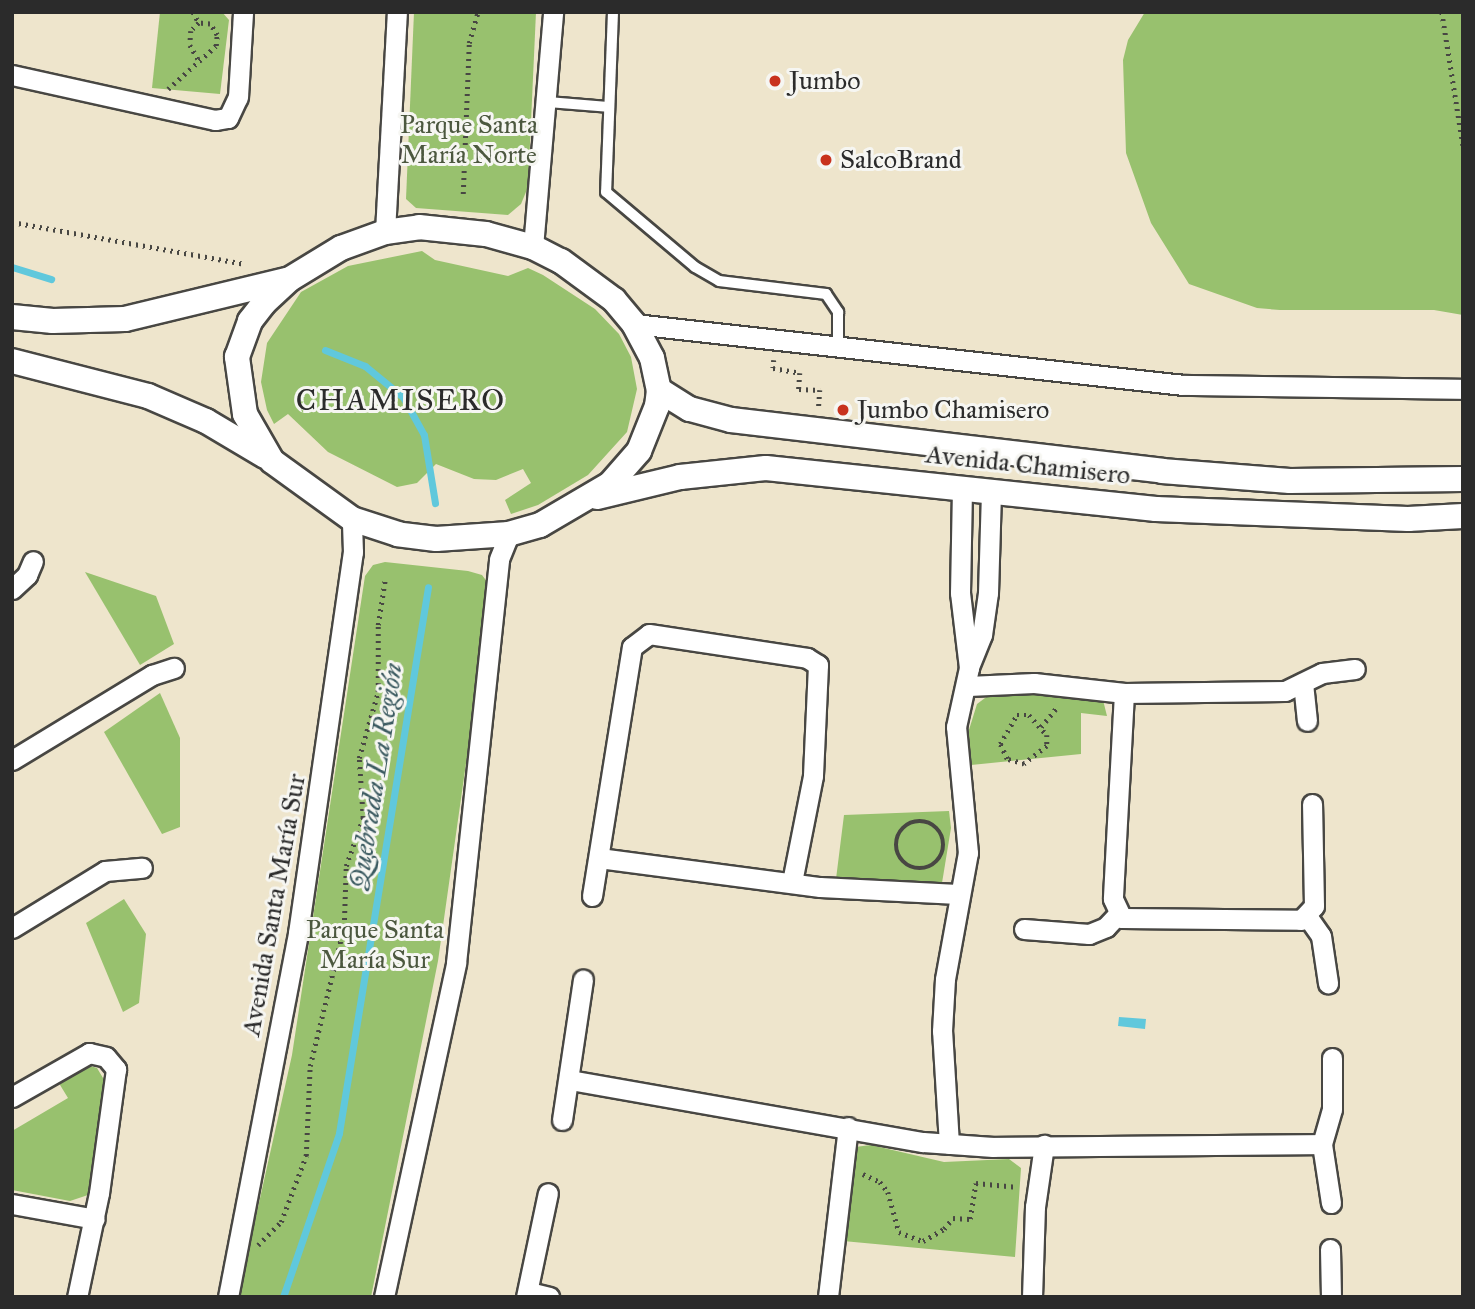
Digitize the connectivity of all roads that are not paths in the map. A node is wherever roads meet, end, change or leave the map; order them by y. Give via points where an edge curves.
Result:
1 (243, 12) edge
2 (397, 12) edge
3 (553, 12) edge
4 (613, 12) edge
5 (12, 75) edge
6 (547, 102) junction
7 (609, 107) junction
8 (385, 232) junction
9 (533, 247) junction
10 (290, 279) junction
11 (12, 317) edge
12 (634, 324) junction
13 (838, 347) junction
14 (12, 361) edge
15 (1463, 389) edge
16 (659, 390) junction
17 (272, 461) junction
18 (1463, 479) edge
19 (962, 488) junction
20 (991, 490) junction
21 (590, 499) junction
22 (1463, 516) edge
23 (352, 519) junction
24 (509, 534) junction
25 (33, 561) dead end
26 (12, 589) edge
27 (174, 668) dead end
28 (1355, 669) dead end
29 (968, 677) junction
30 (1303, 682) junction
31 (1124, 693) junction
32 (1307, 721) dead end
33 (12, 760) edge
34 (1312, 804) dead end
35 (599, 858) junction
36 (142, 868) dead end
37 (792, 882) junction
38 (958, 894) junction
39 (592, 896) dead end
40 (1119, 913) junction
41 (1307, 916) junction
42 (12, 928) edge
43 (1024, 929) dead end
44 (583, 979) dead end
45 (1328, 983) dead end
46 (1332, 1058) dead end
47 (570, 1080) junction
48 (12, 1097) edge
49 (562, 1121) dead end
50 (848, 1127) junction
51 (949, 1144) junction
52 (1322, 1144) junction
53 (1044, 1145) junction
54 (548, 1193) dead end
55 (12, 1203) edge
56 (1331, 1203) dead end
57 (95, 1219) junction
58 (1330, 1249) dead end
59 (528, 1294) edge
60 (77, 1297) edge
61 (228, 1297) edge
62 (384, 1297) edge
63 (549, 1297) edge
64 (828, 1297) edge
65 (1032, 1297) edge
66 (1332, 1297) edge

1 - 5 street via 238,97 232,116 215,120
2 - 8 street
3 - 6 street
4 - 7 lane
6 - 7 lane
6 - 9 street
7 - 13 lane via 606,192 709,276 730,284 826,293 838,312
8 - 9 street via 450,229
8 - 10 street via 341,248
9 - 12 street via 583,274
10 - 11 street via 125,318 53,321
10 - 17 street via 250,321 237,357 245,414
12 - 13 street
12 - 16 street via 652,358
13 - 15 street via 1184,385 1281,390
14 - 17 street via 158,400 206,421
16 - 18 street, Avenida Chamisero via 710,416 1174,472 1290,481
16 - 21 street via 653,422 639,451
17 - 23 street
19 - 20 street, Avenida Chamisero
19 - 21 street, Avenida Chamisero via 766,468 680,477
19 - 29 street via 960,593
20 - 22 street, Avenida Chamisero via 1156,509
20 - 29 street via 988,593 982,635
21 - 24 street via 540,525
23 - 24 street via 398,534 436,539
23 - 61 street, Avenida Santa María Sur via 353,552 339,661 298,933
24 - 62 street via 499,559 456,963
25 - 26 street via 27,575
27 - 33 street via 152,675
28 - 30 street via 1322,673
29 - 31 street
29 - 38 street via 956,727 968,853
30 - 31 street via 1285,691
30 - 32 street
31 - 40 street via 1115,834 1114,899
34 - 41 street via 1315,896
35 - 37 street
35 - 37 street via 632,647 649,634 807,658 818,665 813,776
35 - 39 street
36 - 42 street via 105,871
37 - 38 street
38 - 51 street via 942,1031
40 - 41 street via 1135,920 1296,921
40 - 43 street via 1106,927 1089,934
41 - 45 street via 1321,936
44 - 47 street
46 - 52 street via 1332,1109
47 - 49 street
47 - 50 street
48 - 57 street via 89,1053 102,1055 114,1065 117,1086
50 - 51 street
50 - 64 street
51 - 53 street
52 - 53 street
52 - 56 street
53 - 65 street
54 - 59 street
55 - 57 street
57 - 60 street
58 - 66 street
59 - 63 street

